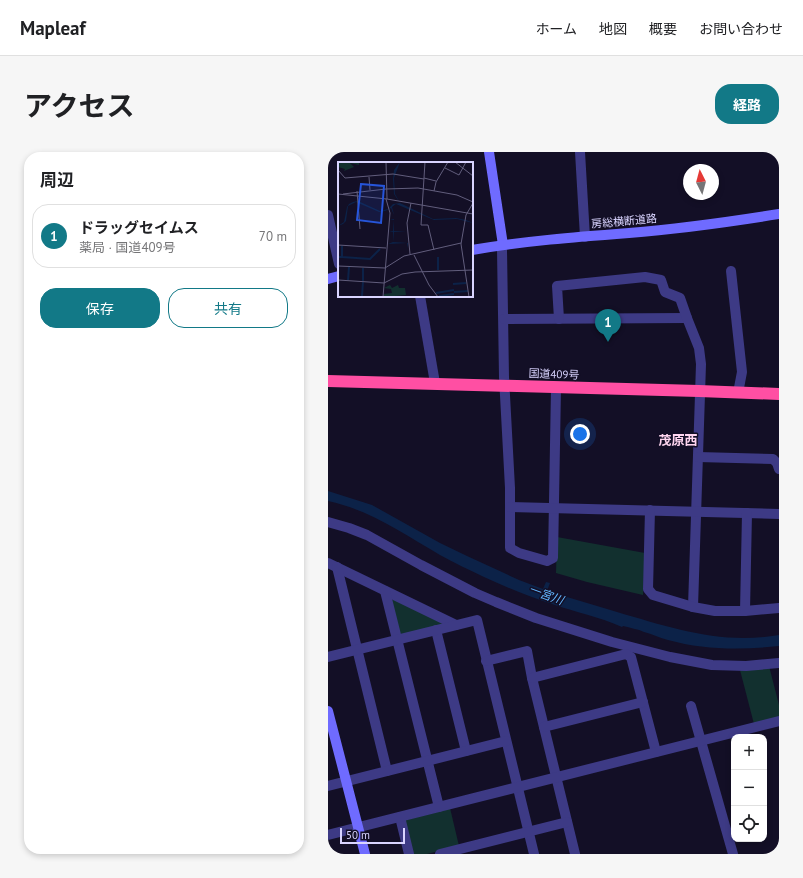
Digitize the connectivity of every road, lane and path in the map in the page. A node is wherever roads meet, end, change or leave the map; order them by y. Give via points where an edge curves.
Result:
1 (489, 152) edge
2 (580, 152) edge
3 (779, 214) edge
4 (328, 215) edge
5 (585, 237) junction
6 (503, 245) junction
7 (473, 250) edge
8 (338, 260) edge
9 (731, 271) dead end
10 (338, 276) edge
11 (328, 279) edge
12 (420, 297) edge
13 (687, 318) junction
14 (504, 319) junction
15 (560, 319) junction
16 (328, 381) edge
17 (435, 383) junction
18 (505, 386) junction
19 (556, 388) junction
20 (699, 391) junction
21 (738, 393) junction
22 (779, 394) edge
23 (698, 457) junction
24 (779, 469) edge
25 (510, 507) junction
26 (554, 507) junction
27 (650, 510) junction
28 (697, 512) junction
29 (747, 513) junction
30 (779, 514) edge
31 (328, 522) edge
32 (333, 565) edge
33 (385, 591) junction
34 (693, 607) junction
35 (779, 608) edge
36 (745, 611) junction
37 (456, 625) junction
38 (436, 630) junction
39 (398, 640) junction
40 (357, 650) junction
41 (328, 657) edge
42 (486, 661) junction
43 (779, 663) edge
44 (532, 678) junction
45 (643, 702) junction
46 (691, 706) dead end
47 (328, 711) edge
48 (779, 721) edge
49 (544, 727) junction
50 (506, 741) junction
51 (701, 741) junction
52 (466, 751) junction
53 (656, 752) junction
54 (428, 761) junction
55 (387, 771) junction
56 (556, 777) junction
57 (346, 781) junction
58 (328, 786) edge
59 (517, 787) junction
60 (439, 807) junction
61 (400, 817) junction
62 (567, 822) junction
63 (358, 827) junction
64 (528, 832) junction
65 (328, 835) edge
66 (365, 854) edge
67 (409, 854) edge
68 (440, 854) edge
69 (534, 854) edge
70 (575, 854) edge
71 (733, 854) edge

1 - 6 street
2 - 5 street
3 - 5 street, 房総横断道路 via 672,229
4 - 8 street
5 - 6 street, 房総横断道路
6 - 7 street, 房総横断道路
6 - 14 street
9 - 21 street via 742,372
10 - 11 street
12 - 17 street
13 - 15 street
13 - 15 street via 680,298 665,292 661,280 644,277 557,286
13 - 20 street via 699,348
14 - 15 street
14 - 18 street
16 - 17 highway, 国道409号
17 - 18 highway, 国道409号
18 - 19 highway, 国道409号
18 - 25 street
19 - 20 highway, 国道409号
19 - 26 street
20 - 21 highway, 国道409号
20 - 23 street
21 - 22 highway, 国道409号
23 - 24 street via 773,459
23 - 28 street
25 - 26 street
25 - 26 street via 510,548 547,562 553,558
26 - 27 street
27 - 28 street
27 - 34 street via 648,589 652,595
28 - 29 street
28 - 34 street
29 - 30 street
29 - 36 street
31 - 43 street via 367,535 496,602 536,618 612,642 712,665 746,666
32 - 33 street
32 - 40 street
33 - 37 street
33 - 39 street
34 - 36 street via 715,611
35 - 36 street
37 - 38 street
37 - 42 street via 477,620
38 - 39 street
38 - 52 street
39 - 40 street
39 - 54 street
40 - 41 street
40 - 55 street
42 - 44 street via 526,651
42 - 50 street
44 - 45 street via 626,654 631,657
44 - 49 street
45 - 49 street
45 - 53 street
46 - 51 street
47 - 57 street
48 - 51 street
49 - 56 street
50 - 52 street
50 - 59 street
51 - 53 street
51 - 71 street
52 - 54 street
53 - 56 street
54 - 55 street
54 - 60 street
55 - 57 street
56 - 59 street
56 - 62 street
57 - 58 street
57 - 63 street
59 - 60 street
59 - 64 street
60 - 61 street
61 - 63 street
61 - 67 street
62 - 64 street
62 - 70 street
63 - 65 street
63 - 66 street
64 - 68 street
64 - 69 street

